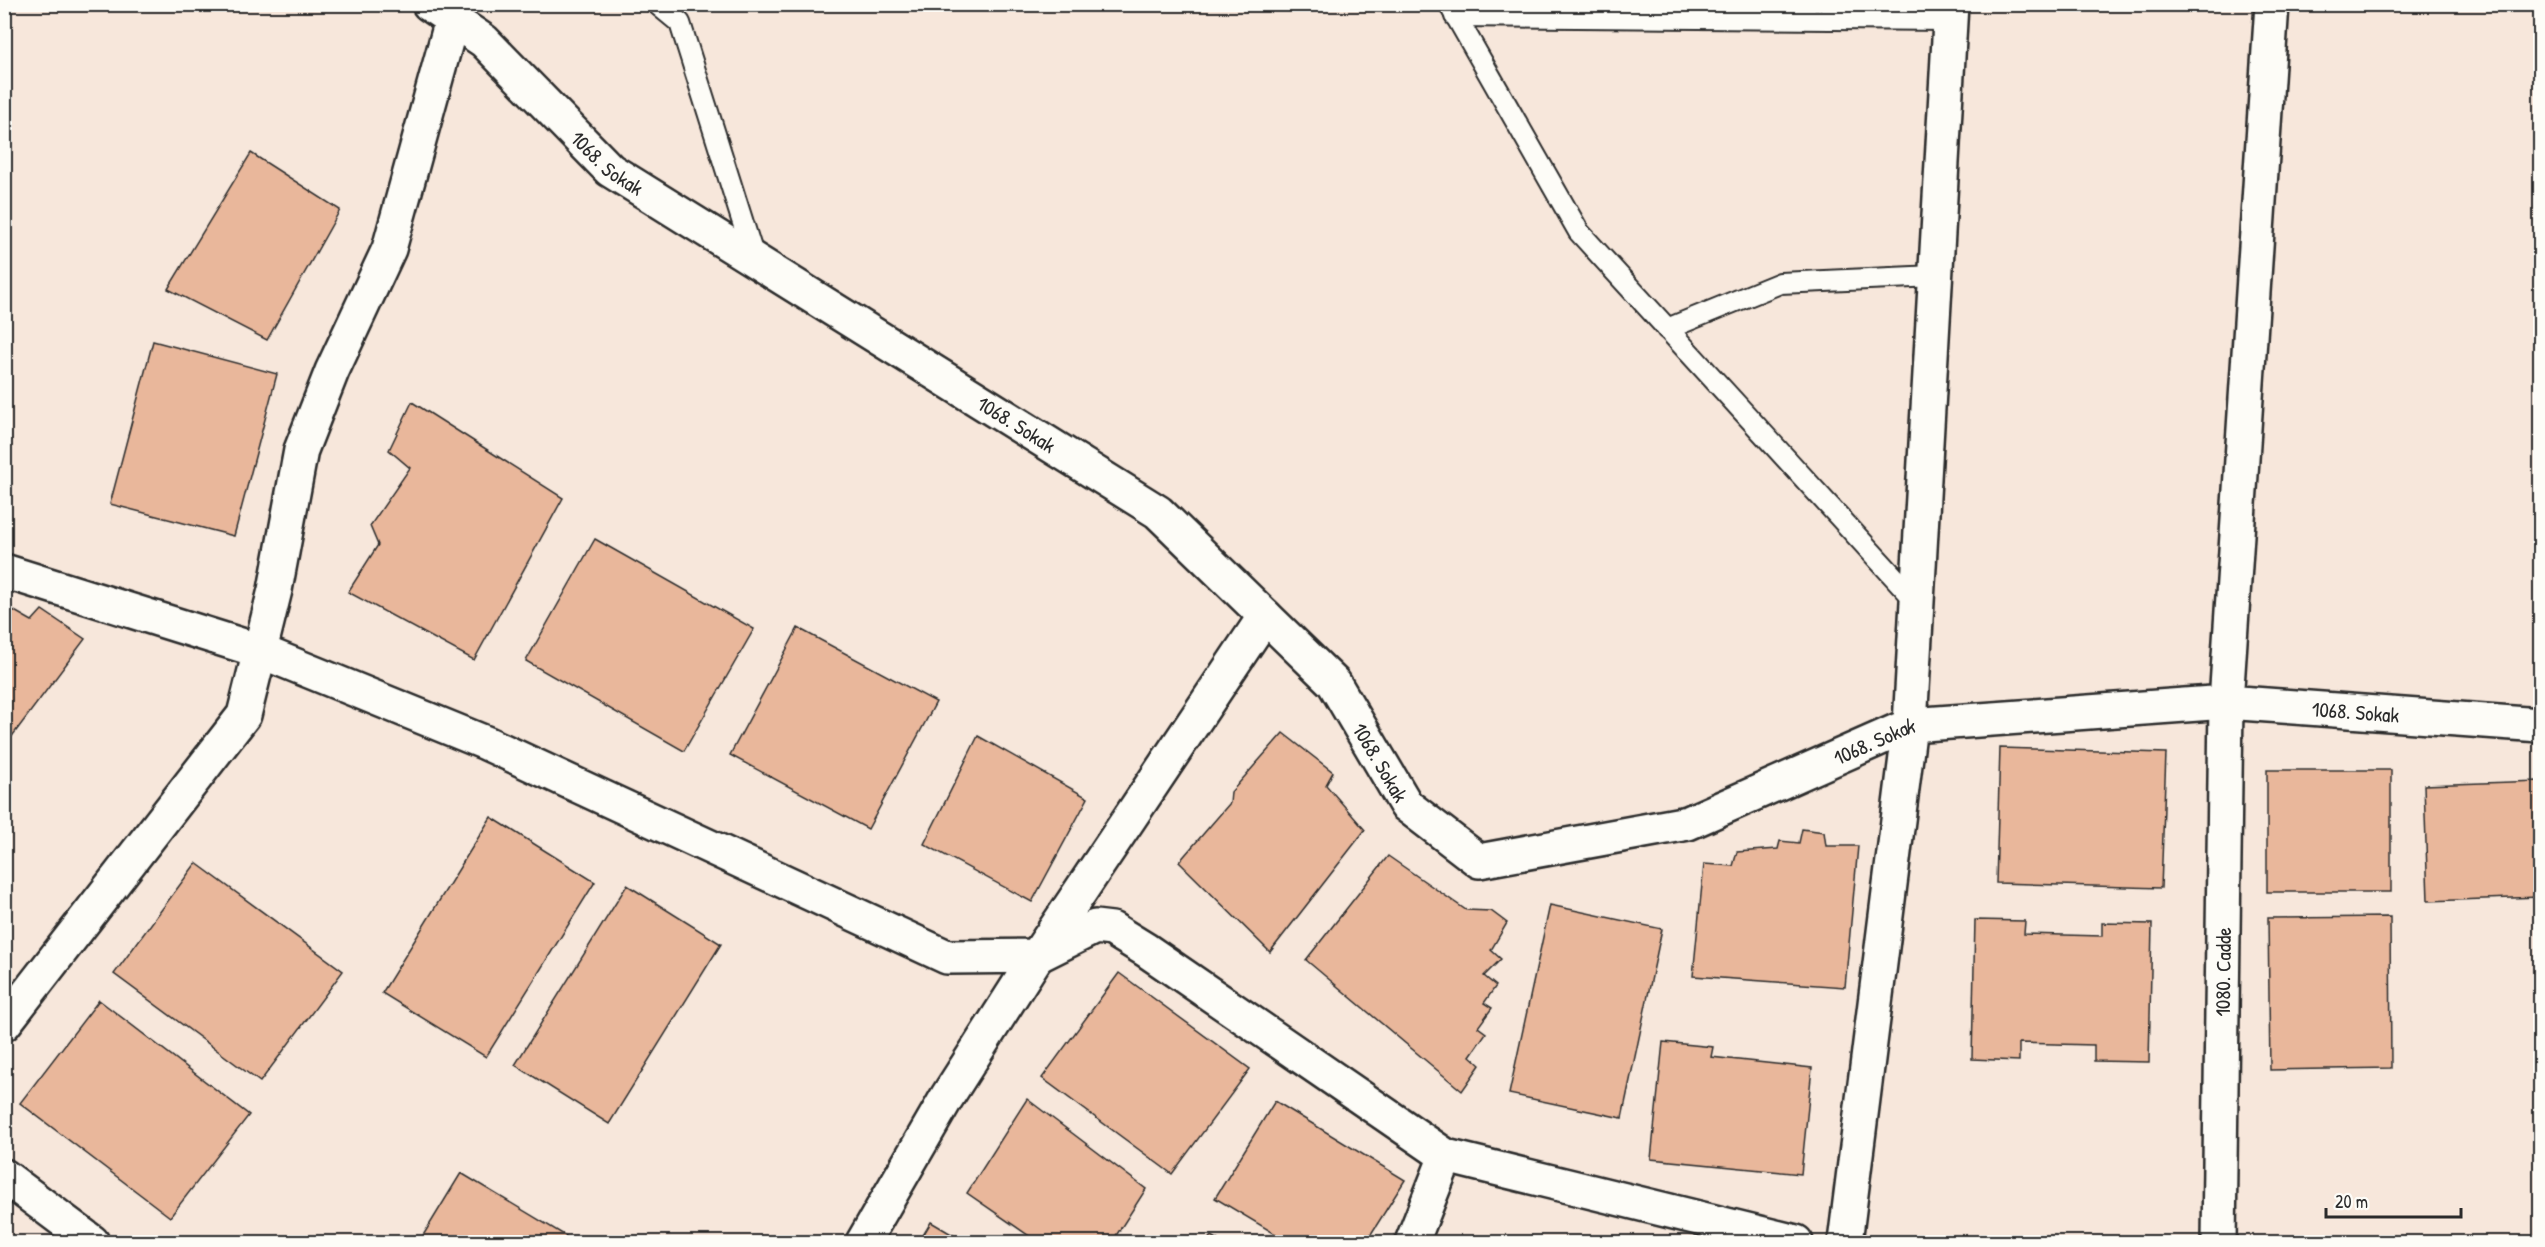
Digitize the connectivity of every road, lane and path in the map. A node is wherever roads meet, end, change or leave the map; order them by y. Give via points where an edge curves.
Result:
1 (657, 4) edge
2 (2272, 4) edge
3 (1452, 10) edge
4 (440, 12) edge
5 (1951, 12) edge
6 (679, 14) edge
7 (754, 261) junction
8 (1935, 276) junction
9 (1667, 329) junction
10 (4, 571) edge
11 (1917, 602) junction
12 (1266, 616) junction
13 (260, 651) junction
14 (2226, 702) junction
15 (1910, 725) junction
16 (2541, 725) edge
17 (1037, 956) junction
18 (4, 1024) edge
19 (1446, 1156) junction
20 (4, 1176) edge
21 (92, 1242) edge
22 (863, 1242) edge
23 (1412, 1242) edge
24 (1796, 1242) edge
25 (1845, 1242) edge
26 (2219, 1242) edge

1 - 6 lane
2 - 14 street, 1080. Cadde
3 - 5 lane
3 - 9 lane via 1579,232
4 - 7 street, 1068. Sokak via 484,41 610,170
4 - 13 street via 389,249 332,371 301,450
5 - 8 street
6 - 7 lane
7 - 12 street, 1068. Sokak via 1158,513
8 - 9 lane via 1780,283
8 - 11 street
9 - 11 lane
10 - 13 street
11 - 15 street
12 - 15 street, 1068. Sokak via 1334,683 1406,805 1479,861 1688,823
12 - 17 street
13 - 17 street via 486,743 947,957
13 - 18 street via 244,715
14 - 15 street, 1068. Sokak
14 - 16 street, 1068. Sokak
14 - 26 street, 1080. Cadde
15 - 25 street
17 - 19 street via 1095,927 1112,929
17 - 22 street via 947,1097
19 - 23 street
19 - 24 street
20 - 21 street

